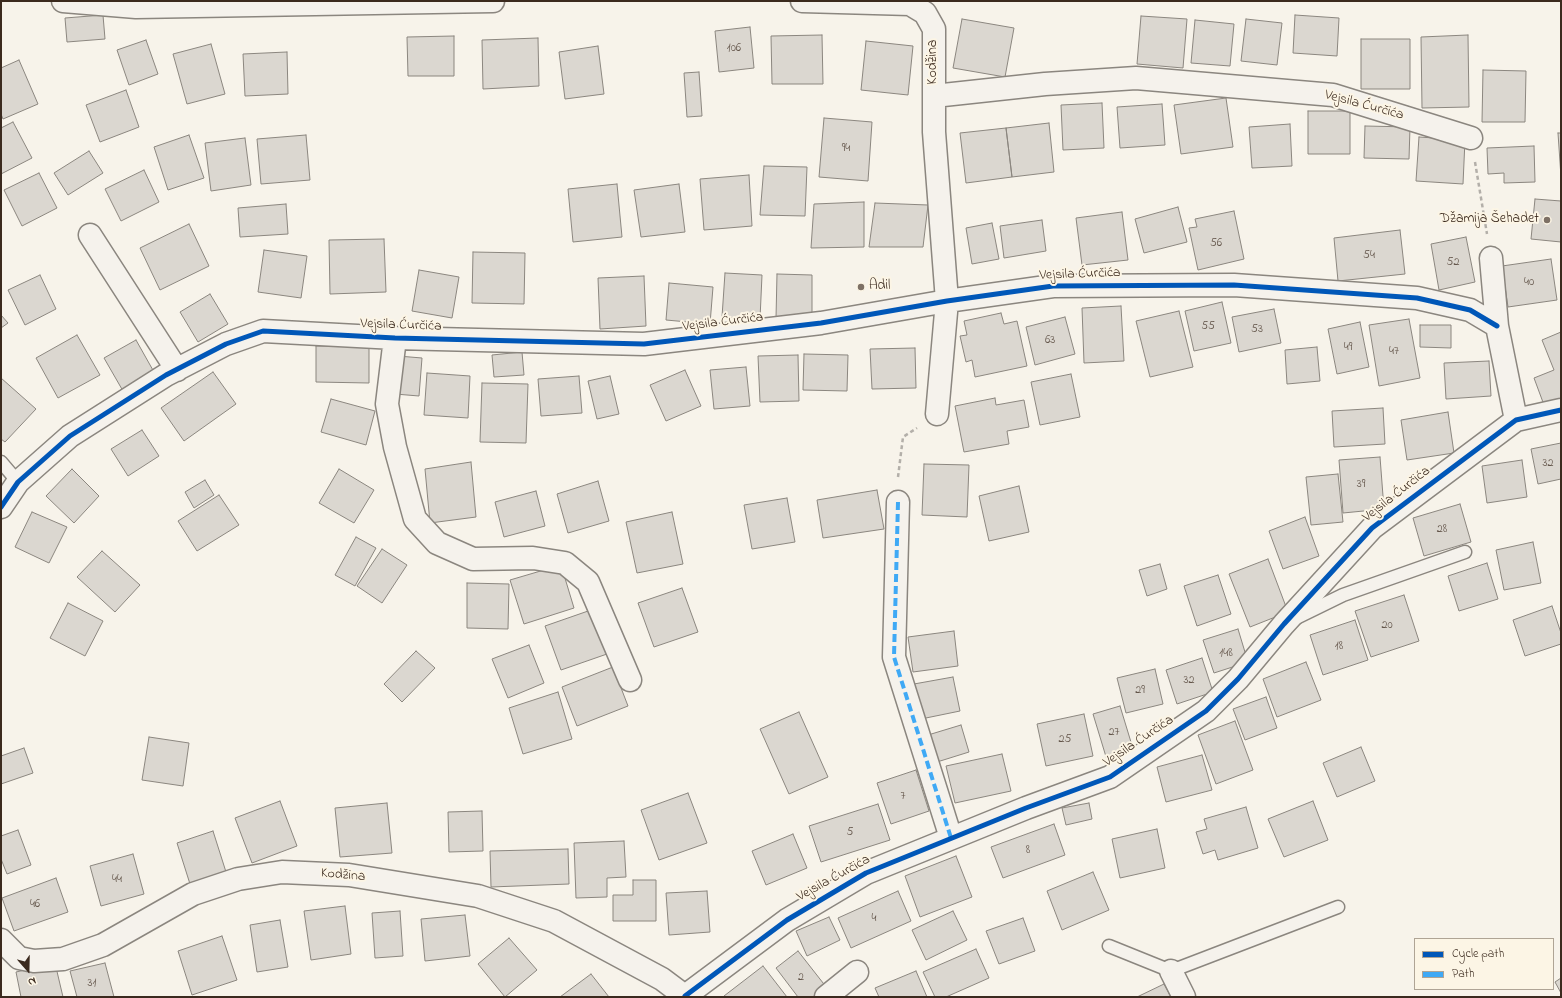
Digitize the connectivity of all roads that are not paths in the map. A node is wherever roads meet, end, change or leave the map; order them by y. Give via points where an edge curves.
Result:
1 (62, 1) edge
2 (493, 1) edge
3 (802, 1) edge
4 (923, 7) edge
5 (934, 96) junction
6 (1471, 138) road end
7 (90, 235) dead end
8 (1491, 258) road end
9 (947, 300) junction
10 (1497, 326) junction
11 (395, 338) junction
12 (177, 370) junction
13 (1561, 410) edge
14 (937, 414) road end
15 (1516, 420) junction
16 (1, 462) edge
17 (18, 482) junction
18 (898, 502) road end
19 (1, 507) edge
20 (1466, 552) dead end
21 (1284, 624) junction
22 (630, 680) dead end
23 (951, 838) junction
24 (1338, 908) dead end
25 (1, 940) edge
26 (1109, 946) dead end
27 (1172, 971) junction
28 (857, 972) dead end
29 (685, 997) edge
30 (826, 997) edge
31 (1184, 997) edge

1 - 2 street via 136,7
3 - 4 street, Kodžina via 910,4
4 - 5 street, Kodžina via 934,29
5 - 6 street, Vejsila Ćurčića via 1045,84 1136,78 1333,95
5 - 9 street via 934,132
7 - 12 street
8 - 10 street
9 - 10 street, Vejsila Ćurčića via 1053,286 1234,285 1417,298 1470,310
9 - 11 street, Vejsila Ćurčića via 822,323 644,344
9 - 14 street
10 - 15 street
11 - 12 street, Vejsila Ćurčića via 263,330 226,344
11 - 22 street via 387,404 395,447 415,519 437,543 474,560 533,558 565,562 588,582
12 - 17 street, Vejsila Ćurčića via 70,436
13 - 15 street
15 - 21 street, Vejsila Ćurčića via 1372,528
16 - 17 lane
17 - 19 street, Vejsila Ćurčića
18 - 23 street via 894,657
20 - 21 lane via 1343,595
21 - 23 street, Vejsila Ćurčića via 1238,679 1206,711 1110,777
23 - 29 street, Vejsila Ćurčića via 866,873 800,912
24 - 27 lane
25 - 29 street, Kodžina via 19,958 34,961 63,959 103,945 193,894 238,879 282,872 349,876 478,896 554,921 662,979
26 - 27 lane
27 - 31 street
28 - 30 street

